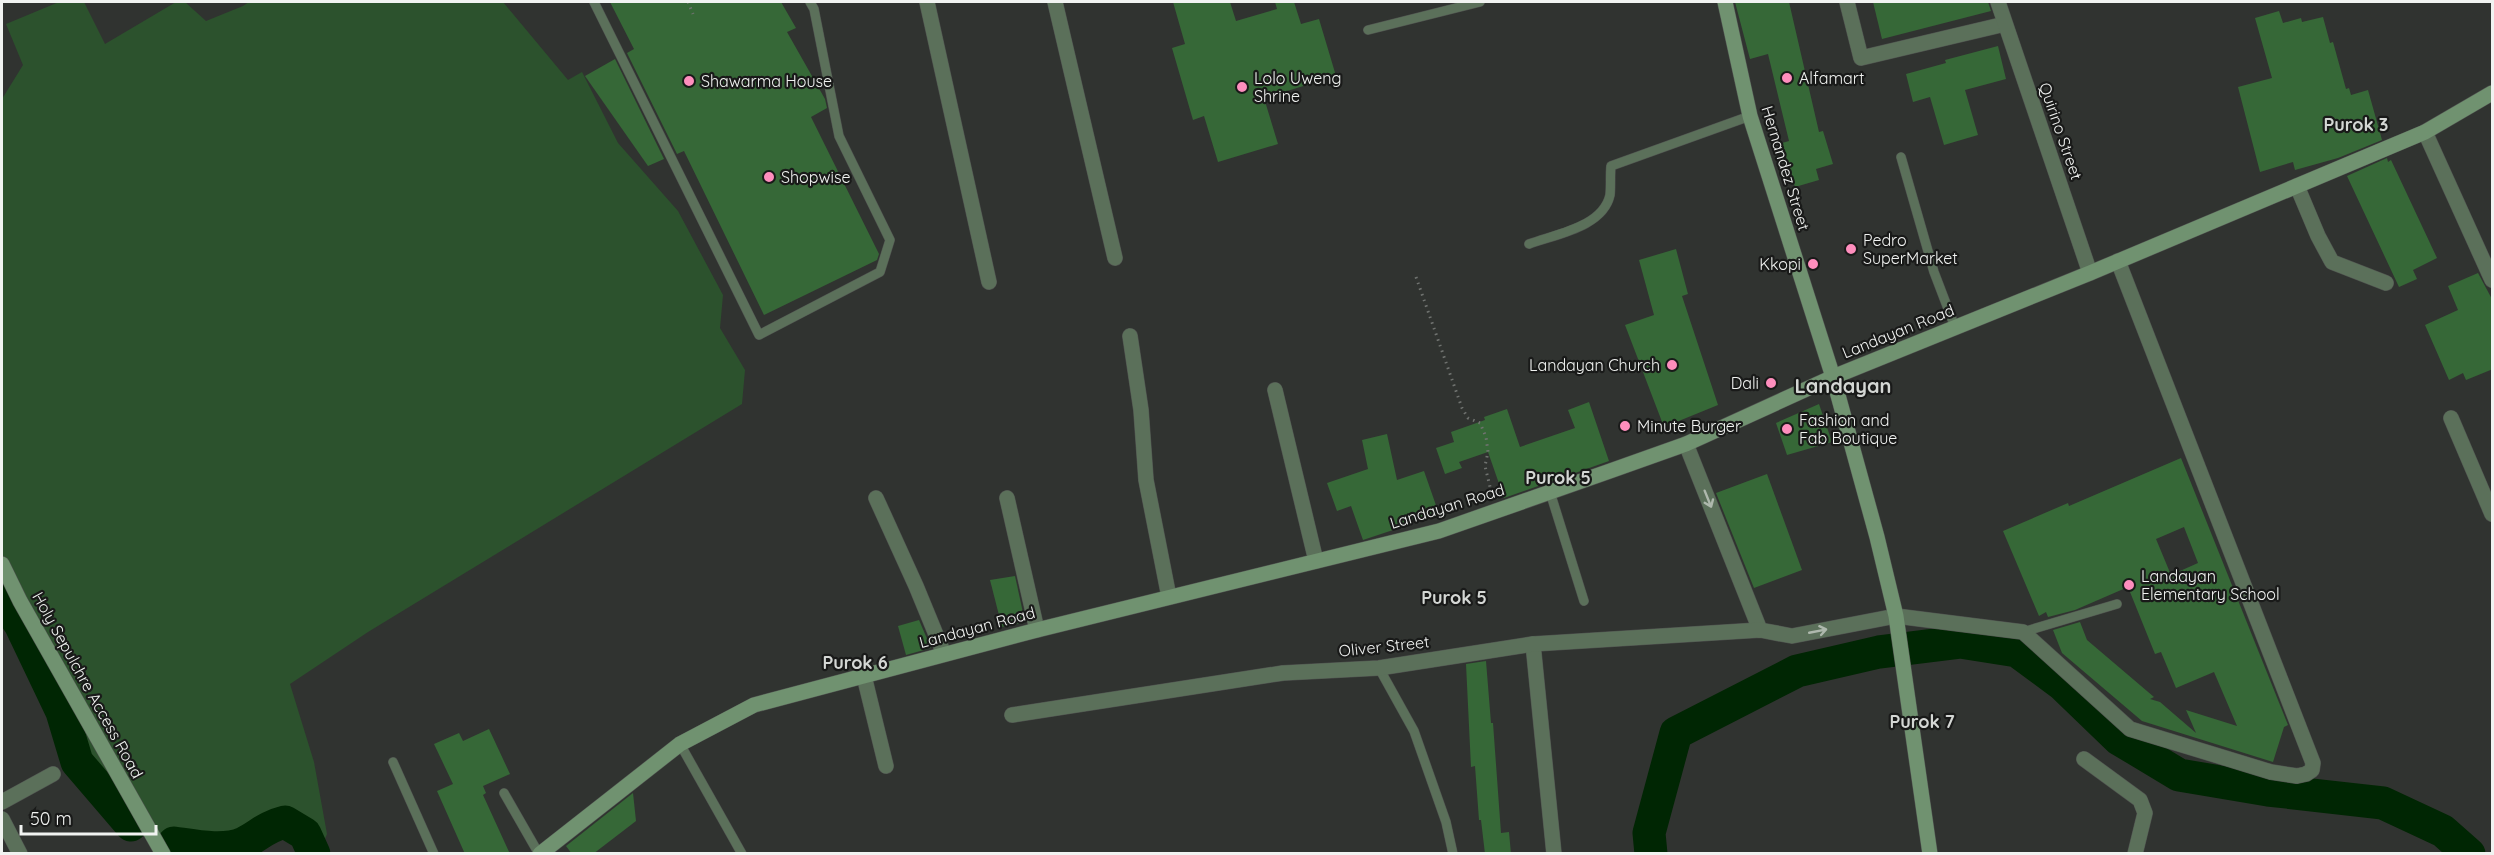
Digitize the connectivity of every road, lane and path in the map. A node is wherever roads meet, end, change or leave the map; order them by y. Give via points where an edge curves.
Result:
1 (594, 2) edge
2 (688, 2) edge
3 (810, 2) edge
4 (927, 2) edge
5 (1055, 2) edge
6 (1480, 2) edge
7 (1725, 2) edge
8 (1847, 2) edge
9 (1998, 2) edge
10 (693, 14) dead end
11 (2005, 24) junction
12 (1368, 30) dead end
13 (2493, 93) edge
14 (1750, 116) junction
15 (2424, 132) junction
16 (1901, 157) dead end
17 (2297, 186) junction
18 (1529, 244) dead end
19 (1115, 258) dead end
20 (2118, 261) junction
21 (2090, 273) junction
22 (1416, 277) dead end
23 (2493, 280) edge
24 (989, 282) dead end
25 (2386, 283) dead end
26 (1955, 327) junction
27 (1130, 336) dead end
28 (1833, 376) junction
29 (1275, 390) dead end
30 (2451, 418) dead end
31 (1686, 444) junction
32 (1550, 492) junction
33 (876, 498) dead end
34 (1007, 498) dead end
35 (1497, 511) junction
36 (2493, 514) edge
37 (1316, 561) junction
38 (2, 564) edge
39 (1169, 597) junction
40 (1584, 601) dead end
41 (2117, 603) dead end
42 (1896, 616) junction
43 (1037, 630) junction
44 (1760, 630) junction
45 (2023, 632) junction
46 (1533, 644) junction
47 (944, 654) junction
48 (1379, 668) junction
49 (864, 676) junction
50 (1012, 715) dead end
51 (680, 744) junction
52 (2084, 759) dead end
53 (393, 762) dead end
54 (886, 766) dead end
55 (53, 774) dead end
56 (504, 793) dead end
57 (2, 802) edge
58 (2, 819) edge
59 (20, 854) edge
60 (163, 854) edge
61 (434, 854) edge
62 (540, 854) edge
63 (742, 854) edge
64 (1453, 854) edge
65 (1554, 854) edge
66 (1930, 854) edge
67 (2135, 854) edge

1 - 3 lane via 759,335 880,272 890,240 839,136
2 - 10 path
4 - 24 street
5 - 19 street
6 - 12 lane
7 - 14 street, Hernandez Street
8 - 11 street via 1861,58
9 - 11 street, Quirino Street
11 - 21 street, Quirino Street
13 - 15 street, Landayan Road
14 - 18 lane via 1611,166 1610,195 1603,211 1591,221
14 - 28 street, Hernandez Street
15 - 17 street, Landayan Road
15 - 23 street
16 - 26 lane via 1934,272
17 - 20 street, Landayan Road
17 - 25 street via 2332,262
20 - 21 street, Landayan Road
20 - 45 street via 2313,763 2312,770 2296,776 2271,772 2130,729
21 - 26 street, Landayan Road
22 - 35 path via 1456,395 1468,418 1480,423 1486,438 1485,466
26 - 28 street, Landayan Road
27 - 39 street via 1146,480
28 - 31 street, Landayan Road
28 - 42 street, Hernandez Street
29 - 37 street
30 - 36 street
31 - 32 street, Landayan Road
31 -> 44 street
32 - 35 street, Landayan Road
32 - 40 lane
33 - 47 street
34 - 43 street
35 - 37 street, Landayan Road via 1439,531
37 - 39 street, Landayan Road
38 - 60 street, Holy Sepulchre Access Road
39 - 43 street, Landayan Road
41 - 45 lane
44 -> 42 street, Oliver Street via 1792,636
42 - 45 street, Oliver Street
42 - 66 street, Hernandez Street
43 - 47 street, Landayan Road
44 - 46 street, Oliver Street
46 - 48 street, Oliver Street
46 - 65 street
47 - 49 street, Landayan Road
48 - 50 street, Oliver Street via 1283,673
48 - 64 lane via 1414,731
49 - 51 street, Landayan Road via 754,705
49 - 54 street
51 - 62 street, Landayan Road
51 - 63 lane
52 - 67 street via 2140,800 2145,813
53 - 61 lane
55 - 57 street
56 - 62 lane
58 - 59 street

